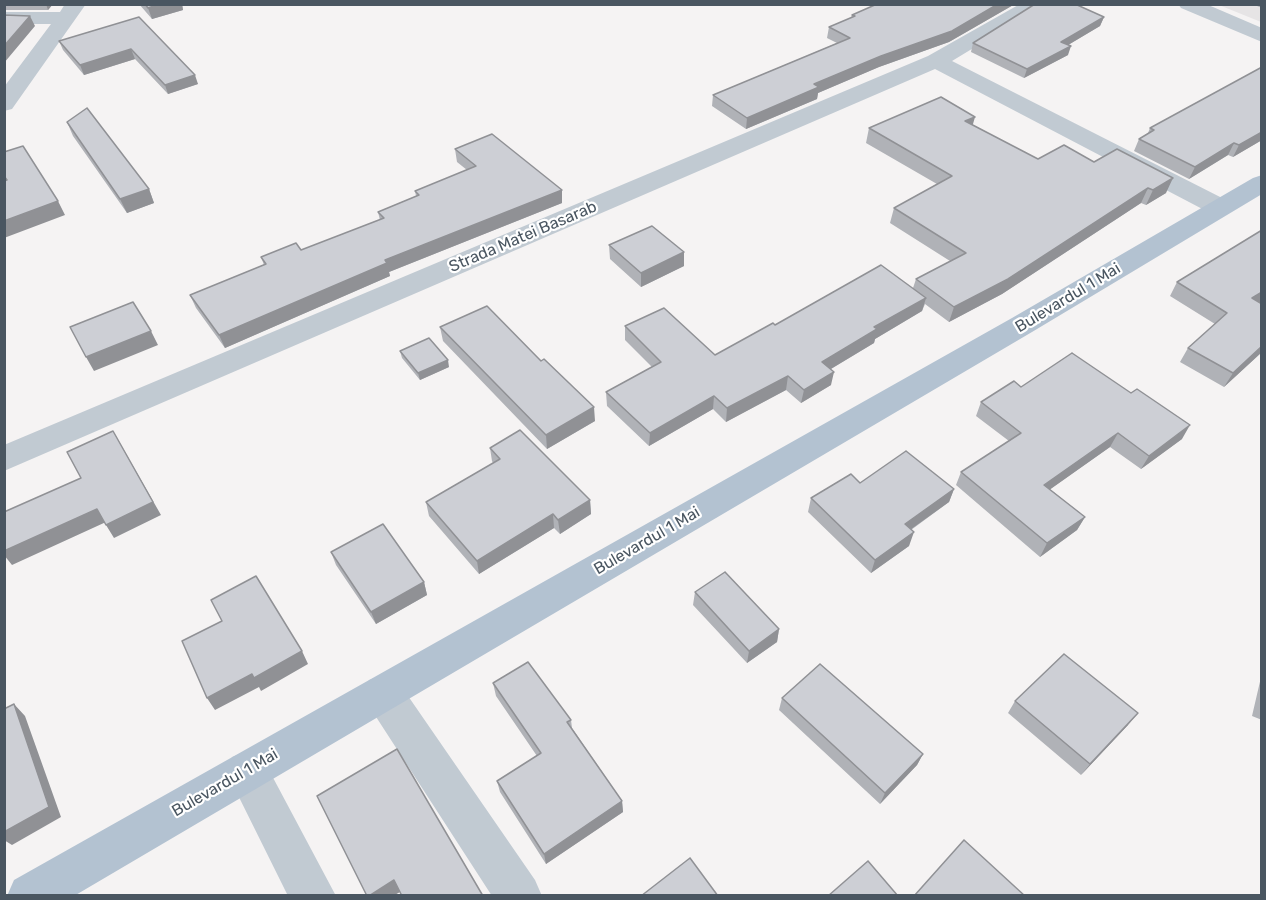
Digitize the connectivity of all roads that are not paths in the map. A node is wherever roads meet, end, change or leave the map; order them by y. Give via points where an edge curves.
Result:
1 (1036, 4) edge
2 (1188, 4) edge
3 (71, 11) edge
4 (4, 18) edge
5 (1262, 36) edge
6 (936, 61) junction
7 (13, 78) edge
8 (4, 104) edge
9 (1262, 183) edge
10 (1219, 207) junction
11 (4, 459) edge
12 (383, 693) junction
13 (247, 771) junction
14 (30, 896) edge
15 (313, 896) edge
16 (519, 896) edge

1 - 6 street, Strada Matei Basarab
2 - 5 street
3 - 4 street
3 - 7 street
6 - 10 street
6 - 11 street, Strada Matei Basarab
7 - 8 street
9 - 10 main road, Bulevardul 1 Mai
10 - 12 main road, Bulevardul 1 Mai via 1012,331
12 - 13 main road, Bulevardul 1 Mai
12 - 16 street
13 - 14 main road, Bulevardul 1 Mai
13 - 15 street

